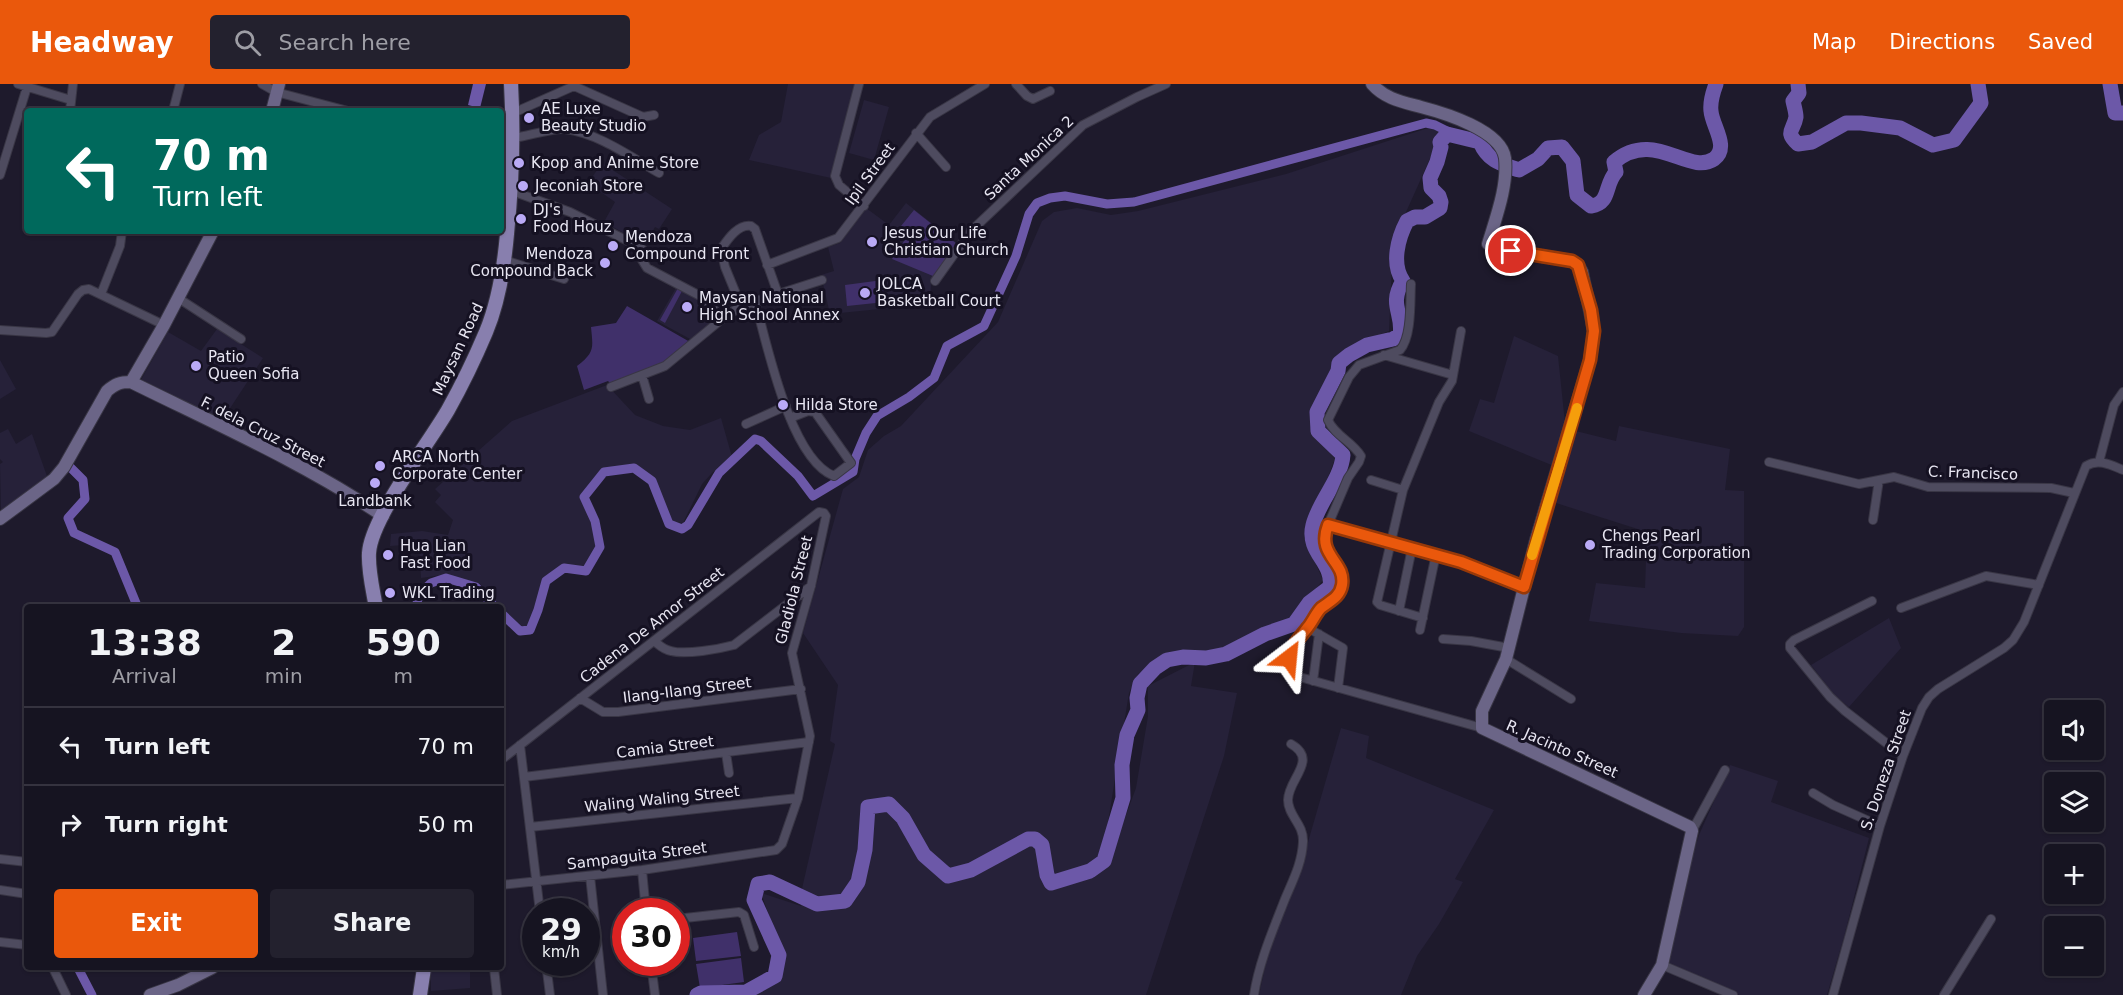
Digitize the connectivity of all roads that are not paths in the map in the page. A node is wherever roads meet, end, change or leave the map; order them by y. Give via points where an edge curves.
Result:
1 (73, 84) edge
2 (180, 84) edge
3 (262, 84) edge
4 (511, 84) edge
5 (860, 84) edge
6 (985, 84) edge
7 (1016, 84) edge
8 (1166, 84) edge
9 (1372, 84) edge
10 (23, 85) edge
11 (277, 88) edge
12 (1050, 91) dead end
13 (71, 100) junction
14 (70, 108) edge
15 (174, 108) edge
16 (273, 108) edge
17 (339, 108) edge
18 (515, 112) junction
19 (654, 115) dead end
20 (916, 134) junction
21 (514, 138) junction
22 (946, 167) dead end
23 (1, 170) edge
24 (659, 173) dead end
25 (512, 191) junction
26 (864, 206) junction
27 (505, 216) edge
28 (122, 234) edge
29 (211, 234) edge
30 (506, 261) junction
31 (767, 265) junction
32 (564, 279) dead end
33 (822, 280) dead end
34 (935, 281) dead end
35 (1411, 284) dead end
36 (101, 294) junction
37 (778, 294) junction
38 (178, 298) junction
39 (755, 301) junction
40 (741, 306) junction
41 (722, 319) junction
42 (164, 325) junction
43 (0, 330) edge
44 (1461, 331) dead end
45 (241, 339) dead end
46 (1383, 355) junction
47 (642, 375) junction
48 (1453, 375) junction
49 (131, 382) junction
50 (611, 387) dead end
51 (2123, 392) edge
52 (649, 399) dead end
53 (786, 406) junction
54 (790, 418) junction
55 (746, 424) dead end
56 (1769, 462) dead end
57 (2099, 462) junction
58 (2123, 470) edge
59 (1371, 480) dead end
60 (1879, 480) junction
61 (1403, 490) junction
62 (2074, 493) junction
63 (819, 512) joint
64 (381, 515) junction
65 (0, 519) edge
66 (1873, 520) dead end
67 (1328, 525) junction
68 (1391, 542) junction
69 (1412, 548) junction
70 (1436, 555) junction
71 (2038, 585) junction
72 (811, 586) junction
73 (1524, 587) junction
74 (1872, 601) dead end
75 (375, 604) edge
76 (1901, 608) dead end
77 (1399, 611) junction
78 (1423, 618) junction
79 (1308, 628) junction
80 (1420, 630) dead end
81 (1319, 634) junction
82 (1443, 639) dead end
83 (654, 641) junction
84 (1507, 653) junction
85 (1313, 681) junction
86 (1338, 688) junction
87 (801, 689) junction
88 (580, 698) junction
89 (1571, 699) dead end
90 (1482, 728) junction
91 (809, 742) junction
92 (1291, 744) dead end
93 (520, 745) junction
94 (726, 753) junction
95 (1903, 756) junction
96 (504, 758) edge
97 (1725, 770) dead end
98 (729, 774) dead end
99 (524, 777) junction
100 (1813, 794) dead end
101 (798, 798) junction
102 (1880, 826) junction
103 (530, 827) junction
104 (1692, 831) junction
105 (776, 850) joint
106 (0, 858) edge
107 (24, 862) edge
108 (642, 870) junction
109 (590, 876) junction
110 (537, 882) junction
111 (504, 885) edge
112 (0, 890) edge
113 (24, 894) edge
114 (539, 898) edge
115 (645, 898) edge
116 (690, 917) edge
117 (1991, 919) dead end
118 (0, 942) edge
119 (24, 945) edge
120 (754, 946) dead end
121 (1662, 965) junction
122 (53, 970) edge
123 (208, 970) edge
124 (424, 970) edge
125 (494, 970) edge
126 (548, 976) edge
127 (653, 976) edge
128 (66, 995) edge
129 (150, 995) edge
130 (420, 995) edge
131 (497, 995) edge
132 (550, 995) edge
133 (603, 995) edge
134 (655, 995) edge
135 (1254, 995) edge
136 (1644, 995) edge
137 (1733, 995) edge
138 (1833, 995) edge
139 (1944, 995) edge

1 - 13 street
2 - 15 street
3 - 11 street
4 - 18 main road, Maysan Road
5 - 26 street via 835,176 839,185
6 - 20 street, Ipil Street via 938,111
7 - 12 street via 1033,99
8 - 34 street, Santa Monica 2 via 1083,125 970,232
9 - 73 street, R. Jacinto Street via 1393,99 1437,111 1488,134 1502,149 1503,189 1488,243 1578,265 1594,331 1590,360
10 - 13 street
10 - 23 street
11 - 16 street
11 - 17 street
13 - 14 street
18 - 19 street via 574,87 644,117
18 - 21 main road, Maysan Road
20 - 22 street
20 - 26 street, Ipil Street
21 - 24 street via 564,129 612,146
21 - 25 main road, Maysan Road
25 - 27 main road, Maysan Road
25 - 41 street via 570,212 640,247 647,267 704,298
26 - 31 street, Ipil Street via 838,238
27 - 30 main road, Maysan Road
28 - 36 street
29 - 38 street
30 - 32 street
30 - 64 main road, Maysan Road via 486,332 448,410
31 - 37 street
31 - 40 street via 752,225 742,226 728,239 722,249 724,267
33 - 37 street
35 - 46 street via 1404,346
36 - 42 street
36 - 43 street via 83,290 52,332
37 - 39 street
38 - 42 street
38 - 45 street
39 - 40 street
39 - 53 street
40 - 41 street
41 - 47 street via 665,366
42 - 49 street
44 - 48 street
46 - 48 street
46 - 67 street via 1353,371 1328,420 1361,456
47 - 50 street
47 - 52 street
48 - 61 street
49 - 64 street, F. dela Cruz Street via 344,490
49 - 65 street via 122,382 107,391 54,479
51 - 57 street via 2114,405
53 - 54 street
53 - 55 street
54 - 54 street via 800,442 831,476 851,463 815,412
56 - 60 street, C. Francisco via 1859,484
57 - 58 street
57 - 62 street, S. Doneza Street via 2086,466
59 - 61 street
60 - 62 street, C. Francisco via 1894,477 1928,488 2051,488
60 - 66 street
61 - 68 street
62 - 71 street, S. Doneza Street
63 - 72 street, Gladiola Street via 826,516
63 - 83 street, Cadena De Amor Street
64 - 75 main road, Maysan Road via 369,553
67 - 68 street
67 - 79 street via 1326,547 1340,570 1342,586 1337,597 1321,609
68 - 69 street
68 - 77 street via 1377,602
69 - 70 street
69 - 77 street
70 - 73 street
70 - 78 street
71 - 76 street via 1986,576
71 - 95 street, S. Doneza Street via 2013,640 1929,697
72 - 83 street via 734,645 676,652
72 - 87 street, Gladiola Street via 792,653
73 - 84 street, R. Jacinto Street
74 - 95 street via 1794,640 1790,648 1830,697
77 - 78 street
78 - 80 street
79 - 81 street
79 - 85 street via 1291,650 1289,674
81 - 85 street
81 - 86 street via 1342,648
82 - 84 street via 1471,641
83 - 88 street, Cadena De Amor Street
84 - 89 street
84 - 90 street, R. Jacinto Street via 1486,699
85 - 86 street
86 - 90 street
87 - 88 street, Ilang-Ilang Street via 618,712 603,712
87 - 91 street, Gladiola Street
88 - 93 street, Cadena De Amor Street
90 - 104 street, R. Jacinto Street via 1686,824
91 - 94 street, Camia Street
91 - 101 street, Gladiola Street
92 - 135 street via 1303,756 1288,800 1304,841 1299,865 1257,975
93 - 96 street, Cadena De Amor Street
93 - 99 street
94 - 98 street
94 - 99 street, Camia Street
95 - 102 street, S. Doneza Street
97 - 104 street
99 - 103 street
100 - 102 street
101 - 103 street, Waling Waling Street
101 - 105 street, Gladiola Street via 782,844
102 - 138 street, S. Doneza Street
103 - 110 street
104 - 121 street
105 - 108 street, Sampaguita Street
106 - 107 street
108 - 109 street, Sampaguita Street
108 - 115 street
109 - 110 street, Sampaguita Street
109 - 133 street
110 - 111 street, Sampaguita Street
110 - 114 street
112 - 113 street
116 - 120 street via 739,912 744,915
117 - 139 street
118 - 119 street
121 - 136 street
121 - 137 street
122 - 128 street
123 - 129 street
124 - 130 main road
125 - 131 street
126 - 132 street
127 - 134 street

